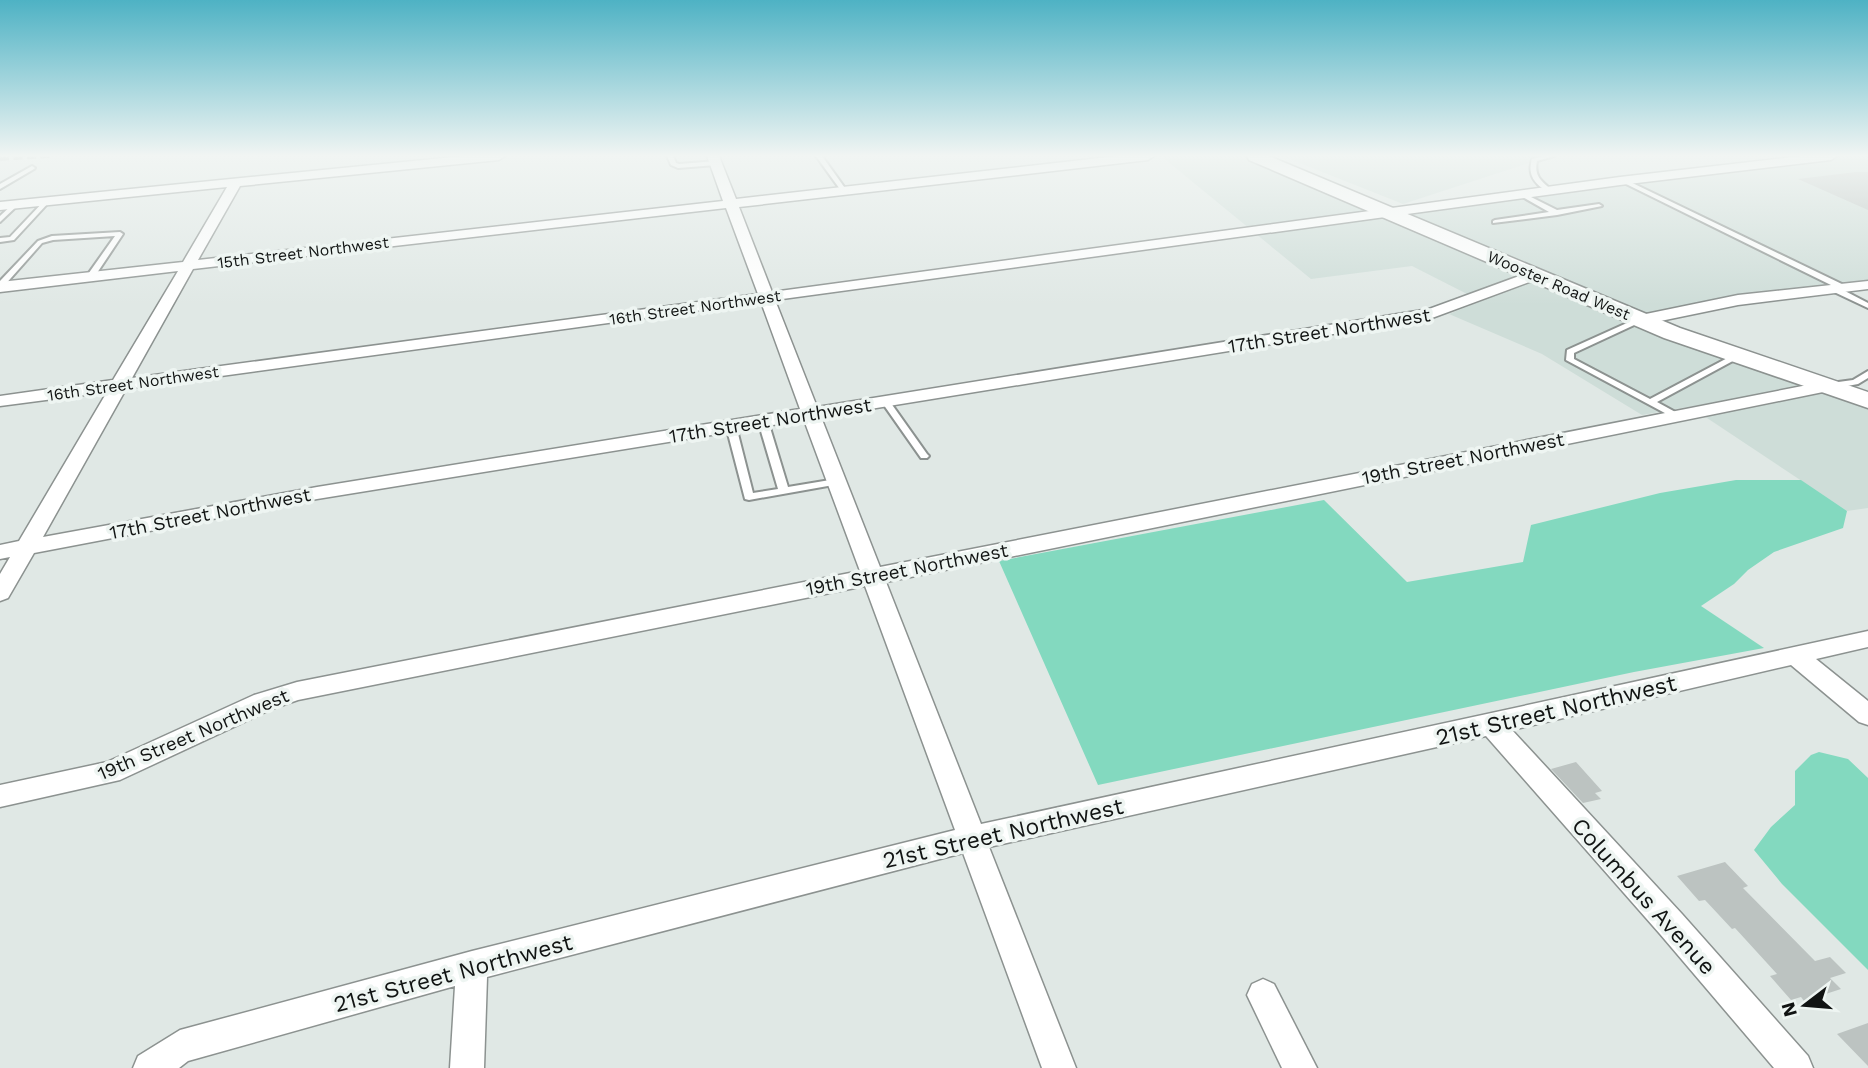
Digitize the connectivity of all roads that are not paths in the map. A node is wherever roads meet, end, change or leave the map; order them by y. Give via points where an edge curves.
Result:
1 (14, 206) edge
2 (43, 206) edge
3 (222, 206) edge
4 (715, 206) edge
5 (732, 206) edge
6 (1374, 206) edge
7 (1434, 206) edge
8 (1543, 206) edge
9 (1599, 206) dead end
10 (1673, 206) edge
11 (1389, 212) junction
12 (1556, 213) junction
13 (0, 220) edge
14 (1494, 222) dead end
15 (12, 239) junction
16 (0, 240) edge
17 (22, 240) dead end
18 (31, 241) dead end
19 (40, 242) junction
20 (187, 266) junction
21 (1535, 275) junction
22 (90, 277) junction
23 (1868, 285) edge
24 (0, 286) edge
25 (1839, 289) junction
26 (766, 298) junction
27 (1868, 306) edge
28 (1641, 320) junction
29 (1738, 356) junction
30 (1868, 374) edge
31 (119, 385) junction
32 (1828, 386) junction
33 (1868, 400) edge
34 (0, 401) edge
35 (885, 401) junction
36 (1652, 401) junction
37 (810, 413) junction
38 (1676, 416) junction
39 (763, 421) junction
40 (731, 426) junction
41 (924, 457) dead end
42 (836, 482) junction
43 (783, 491) junction
44 (26, 548) junction
45 (0, 552) edge
46 (871, 576) junction
47 (0, 593) edge
48 (1868, 639) edge
49 (1796, 656) junction
50 (1868, 715) edge
51 (1491, 726) junction
52 (0, 796) edge
53 (970, 839) junction
54 (472, 966) junction
55 (1263, 995) dead end
56 (149, 1068) edge
57 (467, 1068) edge
58 (1059, 1068) edge
59 (1300, 1068) edge
60 (1796, 1068) edge

1 - 13 lane
2 - 15 lane
3 - 20 street
4 - 20 street, 15th Street Northwest
5 - 26 street
6 - 11 main road, Wooster Road West
7 - 11 street, 16th Street Northwest
8 - 12 lane
9 - 12 lane
10 - 25 lane
11 - 21 main road, Wooster Road West
11 - 26 street, 16th Street Northwest
12 - 14 lane
15 - 16 lane
15 - 17 lane
18 - 19 lane
19 - 22 lane via 120,234
19 - 24 lane
20 - 22 street, 15th Street Northwest
20 - 31 street
21 - 28 main road, Wooster Road West
21 - 35 street, 17th Street Northwest via 1432,313
22 - 24 street, 15th Street Northwest
23 - 25 street
25 - 27 lane
25 - 28 street via 1738,300
26 - 31 street, 16th Street Northwest
26 - 37 street
28 - 29 main road, Wooster Road West
28 - 36 lane via 1569,355 1577,365
29 - 32 main road, Wooster Road West
29 - 36 lane
30 - 32 lane via 1855,382
31 - 34 street, 16th Street Northwest
31 - 44 street
32 - 33 main road, Wooster Road West
32 - 38 street, 19th Street Northwest
35 - 37 street, 17th Street Northwest
35 - 41 lane
36 - 38 lane
37 - 39 street, 17th Street Northwest
37 - 42 street
38 - 46 street, 19th Street Northwest
39 - 40 street, 17th Street Northwest
39 - 43 lane
40 - 43 lane via 749,497
40 - 44 street, 17th Street Northwest via 317,493
42 - 43 lane
42 - 46 street
44 - 45 street, 17th Street Northwest
44 - 47 street
46 - 52 street, 19th Street Northwest via 297,691 111,772
46 - 53 street
48 - 49 street, 21st Street Northwest
49 - 50 street
49 - 51 street, 21st Street Northwest
51 - 53 street, 21st Street Northwest
51 - 60 street, Columbus Avenue
53 - 54 street, 21st Street Northwest
53 - 58 street
54 - 56 street, 21st Street Northwest via 180,1047
54 - 57 street
55 - 59 street

